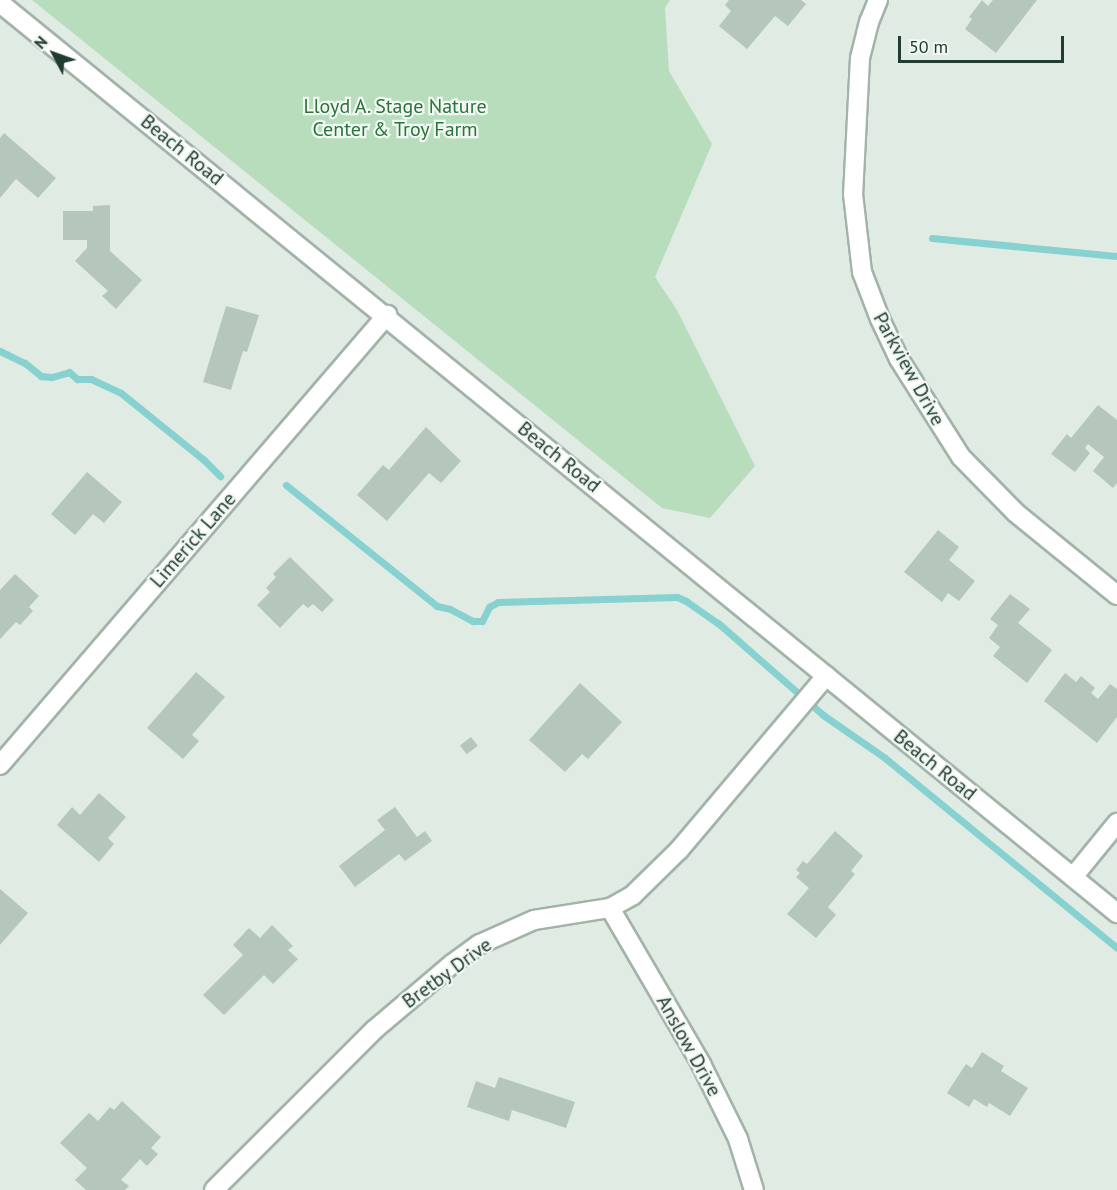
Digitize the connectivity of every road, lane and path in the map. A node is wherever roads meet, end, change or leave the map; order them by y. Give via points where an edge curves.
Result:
1 (878, 0) edge
2 (0, 3) edge
3 (387, 315) junction
4 (1117, 595) edge
5 (826, 676) junction
6 (0, 765) edge
7 (1117, 823) edge
8 (1073, 877) junction
9 (1114, 903) edge
10 (610, 908) junction
11 (214, 1190) edge
12 (754, 1190) edge

1 - 4 street, Parkview Drive via 860,58 853,194 862,272 880,319 899,359 961,457 1004,502
2 - 3 street, Beach Road
3 - 5 street, Beach Road
3 - 6 street, Limerick Lane
5 - 8 street, Beach Road
5 - 10 street, Bretby Drive via 679,850 633,895
7 - 8 street
8 - 9 street, Beach Road
10 - 11 street, Bretby Drive via 534,920 480,944 375,1030
10 - 12 street, Anslow Drive via 701,1064 738,1139

